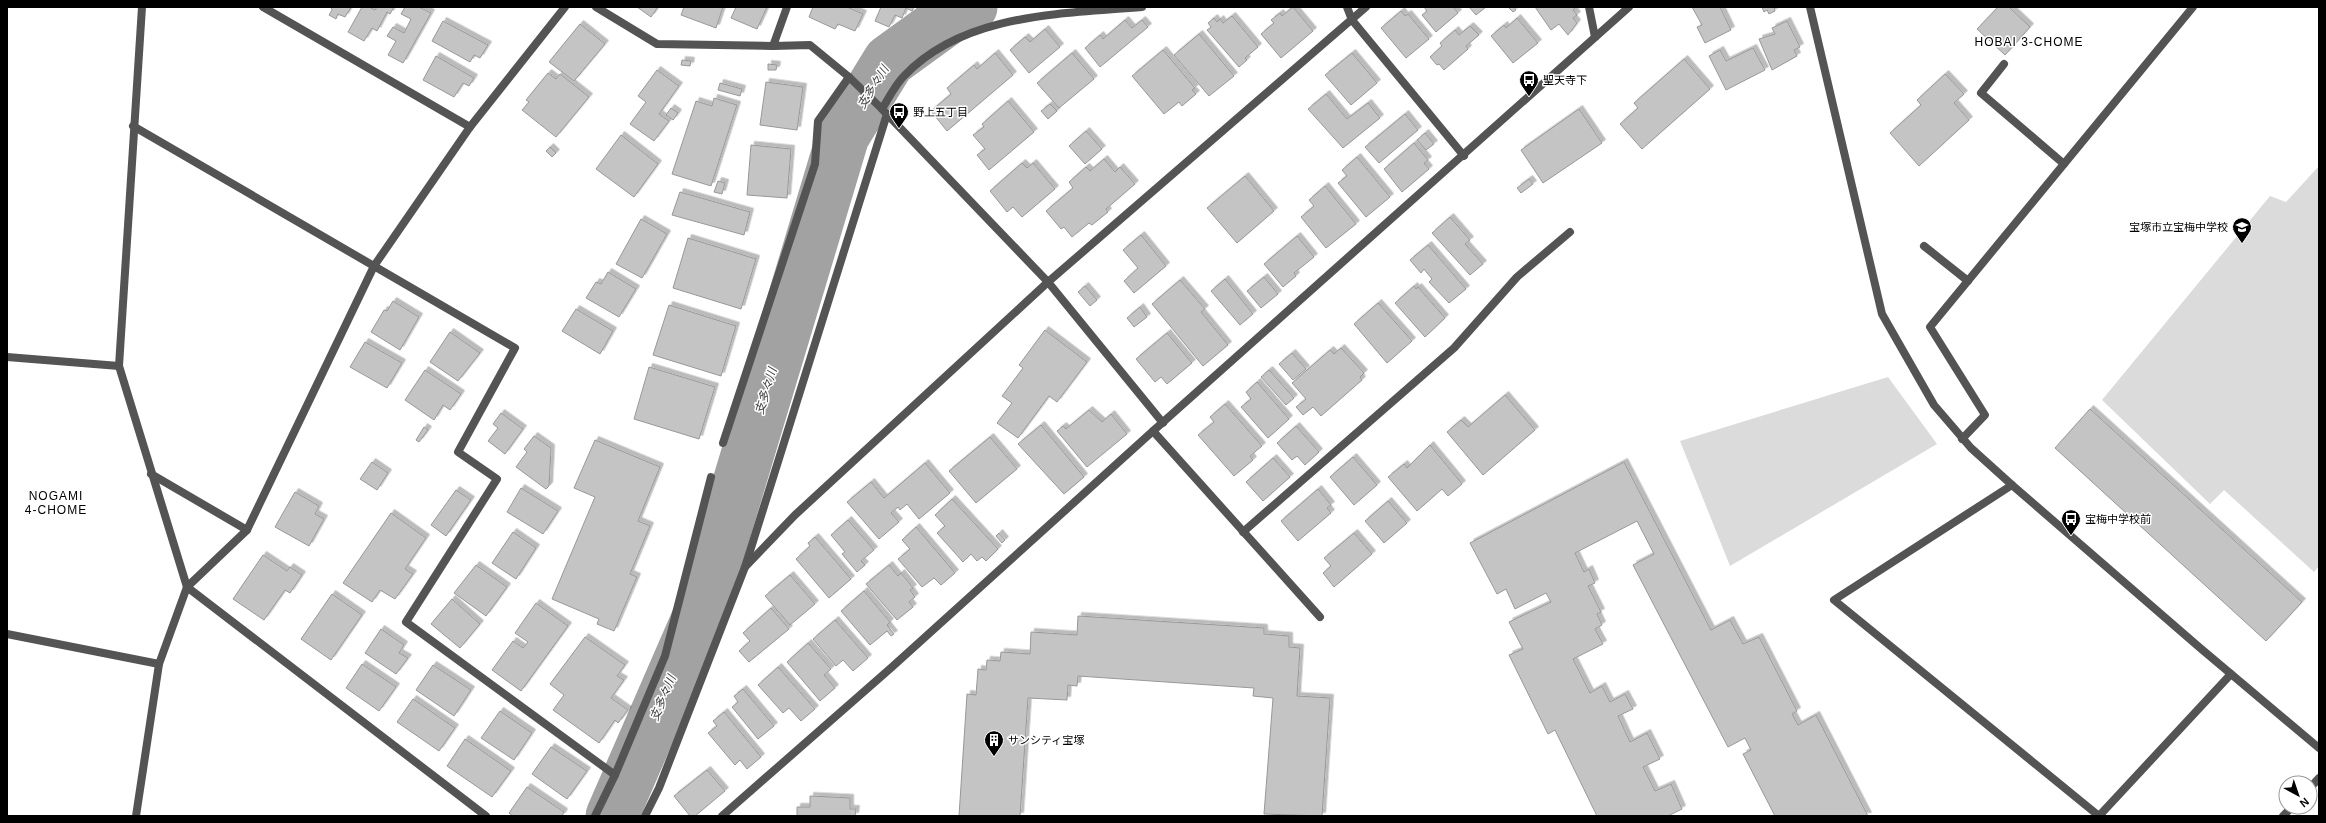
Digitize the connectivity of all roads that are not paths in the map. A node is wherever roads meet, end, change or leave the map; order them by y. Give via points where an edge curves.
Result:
1 (142, 7) edge
2 (263, 7) edge
3 (565, 7) edge
4 (596, 7) edge
5 (787, 7) edge
6 (1142, 7) edge
7 (1347, 7) edge
8 (1366, 7) edge
9 (1589, 7) edge
10 (1629, 7) edge
11 (1810, 7) edge
12 (2193, 7) edge
13 (1352, 20) junction
14 (1595, 37) junction
15 (773, 46) junction
16 (2004, 64) dead end
17 (849, 77) junction
18 (884, 112) junction
19 (133, 126) junction
20 (470, 127) junction
21 (1464, 156) junction
22 (2064, 164) junction
23 (1570, 232) dead end
24 (1924, 246) dead end
25 (374, 266) junction
26 (1968, 281) junction
27 (1048, 282) junction
28 (7, 357) edge
29 (119, 366) junction
30 (1163, 423) junction
31 (1153, 431) junction
32 (1962, 438) junction
33 (723, 443) dead end
34 (151, 474) junction
35 (711, 478) dead end
36 (2012, 485) junction
37 (247, 530) junction
38 (1243, 532) junction
39 (745, 567) junction
40 (187, 588) junction
41 (1320, 617) dead end
42 (7, 634) edge
43 (159, 664) junction
44 (2231, 674) junction
45 (2319, 748) edge
46 (615, 775) junction
47 (136, 816) edge
48 (486, 816) edge
49 (595, 816) edge
50 (645, 816) edge
51 (722, 816) edge

1 - 19 street
2 - 20 street
3 - 20 street
4 - 15 street via 657,44
5 - 15 street
6 - 18 street via 1027,17 977,30 932,51 903,76
7 - 13 street
8 - 13 street
9 - 14 street
10 - 14 street
11 - 32 street via 1882,314 1934,404
12 - 22 street
13 - 21 street
13 - 27 street
14 - 21 street
15 - 17 street via 810,45
16 - 22 street via 1981,93
17 - 18 street
17 - 33 street via 818,121 815,164
18 - 27 street
18 - 39 street
19 - 25 street
19 - 29 street
20 - 25 street
21 - 30 street
22 - 26 street
23 - 38 street via 1517,277 1454,348
24 - 26 street
25 - 37 street
25 - 46 street via 515,348 458,452 498,479 406,622
26 - 32 street via 1930,327 1985,415
27 - 30 street
27 - 39 street via 796,515
28 - 29 street
29 - 34 street
30 - 31 street
31 - 38 street
31 - 51 street via 892,667
32 - 36 street
34 - 37 street
34 - 40 street
35 - 46 street via 665,656
36 - 44 street
36 - 44 street via 1834,600 2099,816
37 - 40 street
38 - 41 street
39 - 50 street via 659,788
40 - 43 street
40 - 48 street
42 - 43 street
43 - 47 street
44 - 45 street
46 - 49 street

